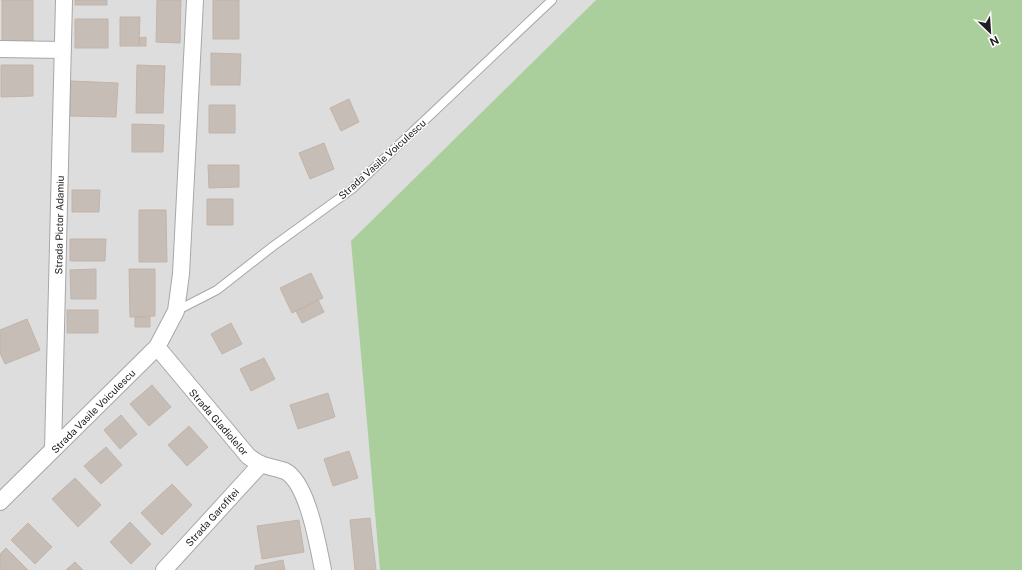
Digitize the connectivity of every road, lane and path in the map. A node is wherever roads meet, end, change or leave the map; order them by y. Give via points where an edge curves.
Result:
1 (64, 0) edge
2 (195, 0) edge
3 (552, 0) edge
4 (0, 49) edge
5 (63, 50) junction
6 (176, 311) junction
7 (157, 347) junction
8 (53, 450) junction
9 (261, 464) junction
10 (0, 502) edge
11 (167, 569) edge
12 (323, 570) edge

1 - 5 street, Strada Pictor Adamiu
2 - 6 street, Strada Vasile Voiculescu via 181,274
3 - 6 lane, Strada Vasile Voiculescu via 352,189 217,290
4 - 5 street
5 - 8 street, Strada Pictor Adamiu
6 - 7 street, Strada Vasile Voiculescu
7 - 8 street, Strada Vasile Voiculescu
7 - 9 street, Strada Gladiolelor via 248,456
8 - 10 street, Strada Vasile Voiculescu
9 - 11 street, Strada Garofiței
9 - 12 street, Strada Gladiolelor via 286,472 302,491 314,525

